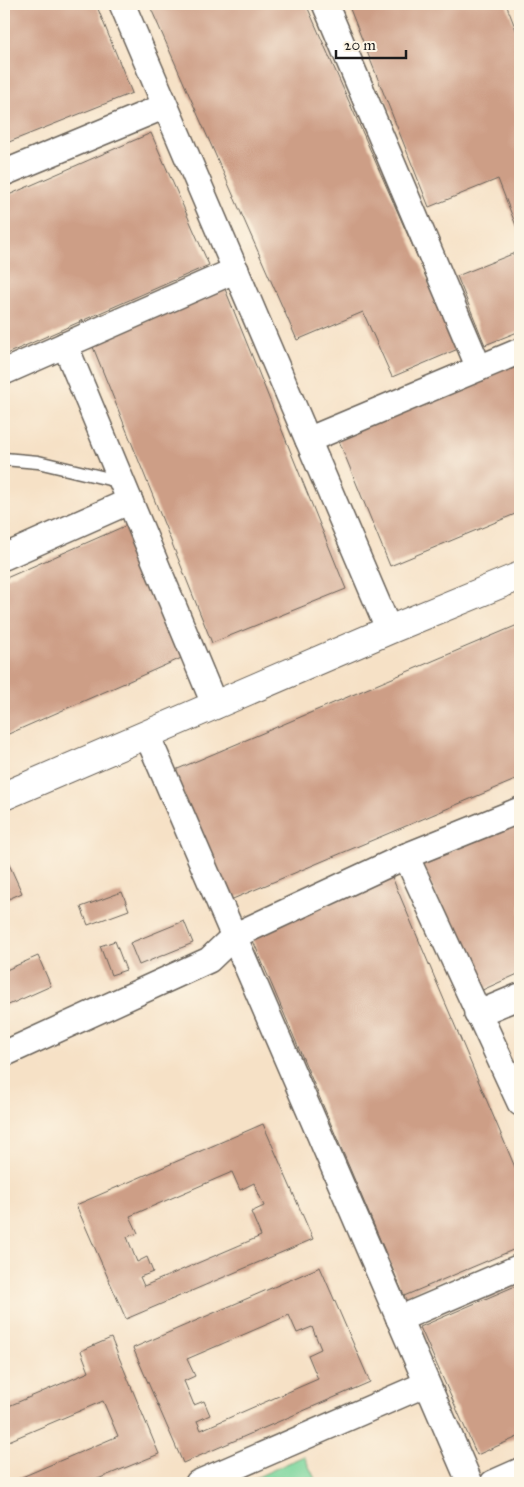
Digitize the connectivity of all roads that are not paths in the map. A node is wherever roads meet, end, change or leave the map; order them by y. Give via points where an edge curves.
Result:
1 (122, 4) edge
2 (325, 4) edge
3 (165, 106) junction
4 (4, 174) edge
5 (236, 270) junction
6 (65, 346) junction
7 (520, 351) edge
8 (478, 368) junction
9 (4, 372) edge
10 (308, 440) junction
11 (4, 459) edge
12 (126, 492) junction
13 (4, 557) edge
14 (520, 576) edge
15 (389, 630) junction
16 (215, 706) junction
17 (147, 735) junction
18 (4, 796) edge
19 (520, 810) edge
20 (406, 856) junction
21 (234, 936) junction
22 (520, 996) edge
23 (477, 1014) junction
24 (4, 1054) edge
25 (520, 1103) edge
26 (520, 1266) edge
27 (400, 1319) junction
28 (426, 1384) junction
29 (520, 1471) edge
30 (198, 1483) edge
31 (470, 1483) edge
32 (493, 1483) edge

1 - 3 street
2 - 8 street
3 - 4 street
3 - 5 street
5 - 6 street
5 - 10 street
6 - 9 street
6 - 12 street
7 - 8 street
8 - 10 street
10 - 15 street
11 - 12 lane via 38,462
12 - 13 street
12 - 16 street
14 - 15 street
15 - 16 street
16 - 17 street
17 - 18 street
17 - 21 street
19 - 20 street
20 - 21 street
20 - 23 street
21 - 24 street via 209,960
21 - 27 street
22 - 23 street
23 - 25 street
26 - 27 street
27 - 28 street
28 - 30 street
28 - 31 street
29 - 32 street

